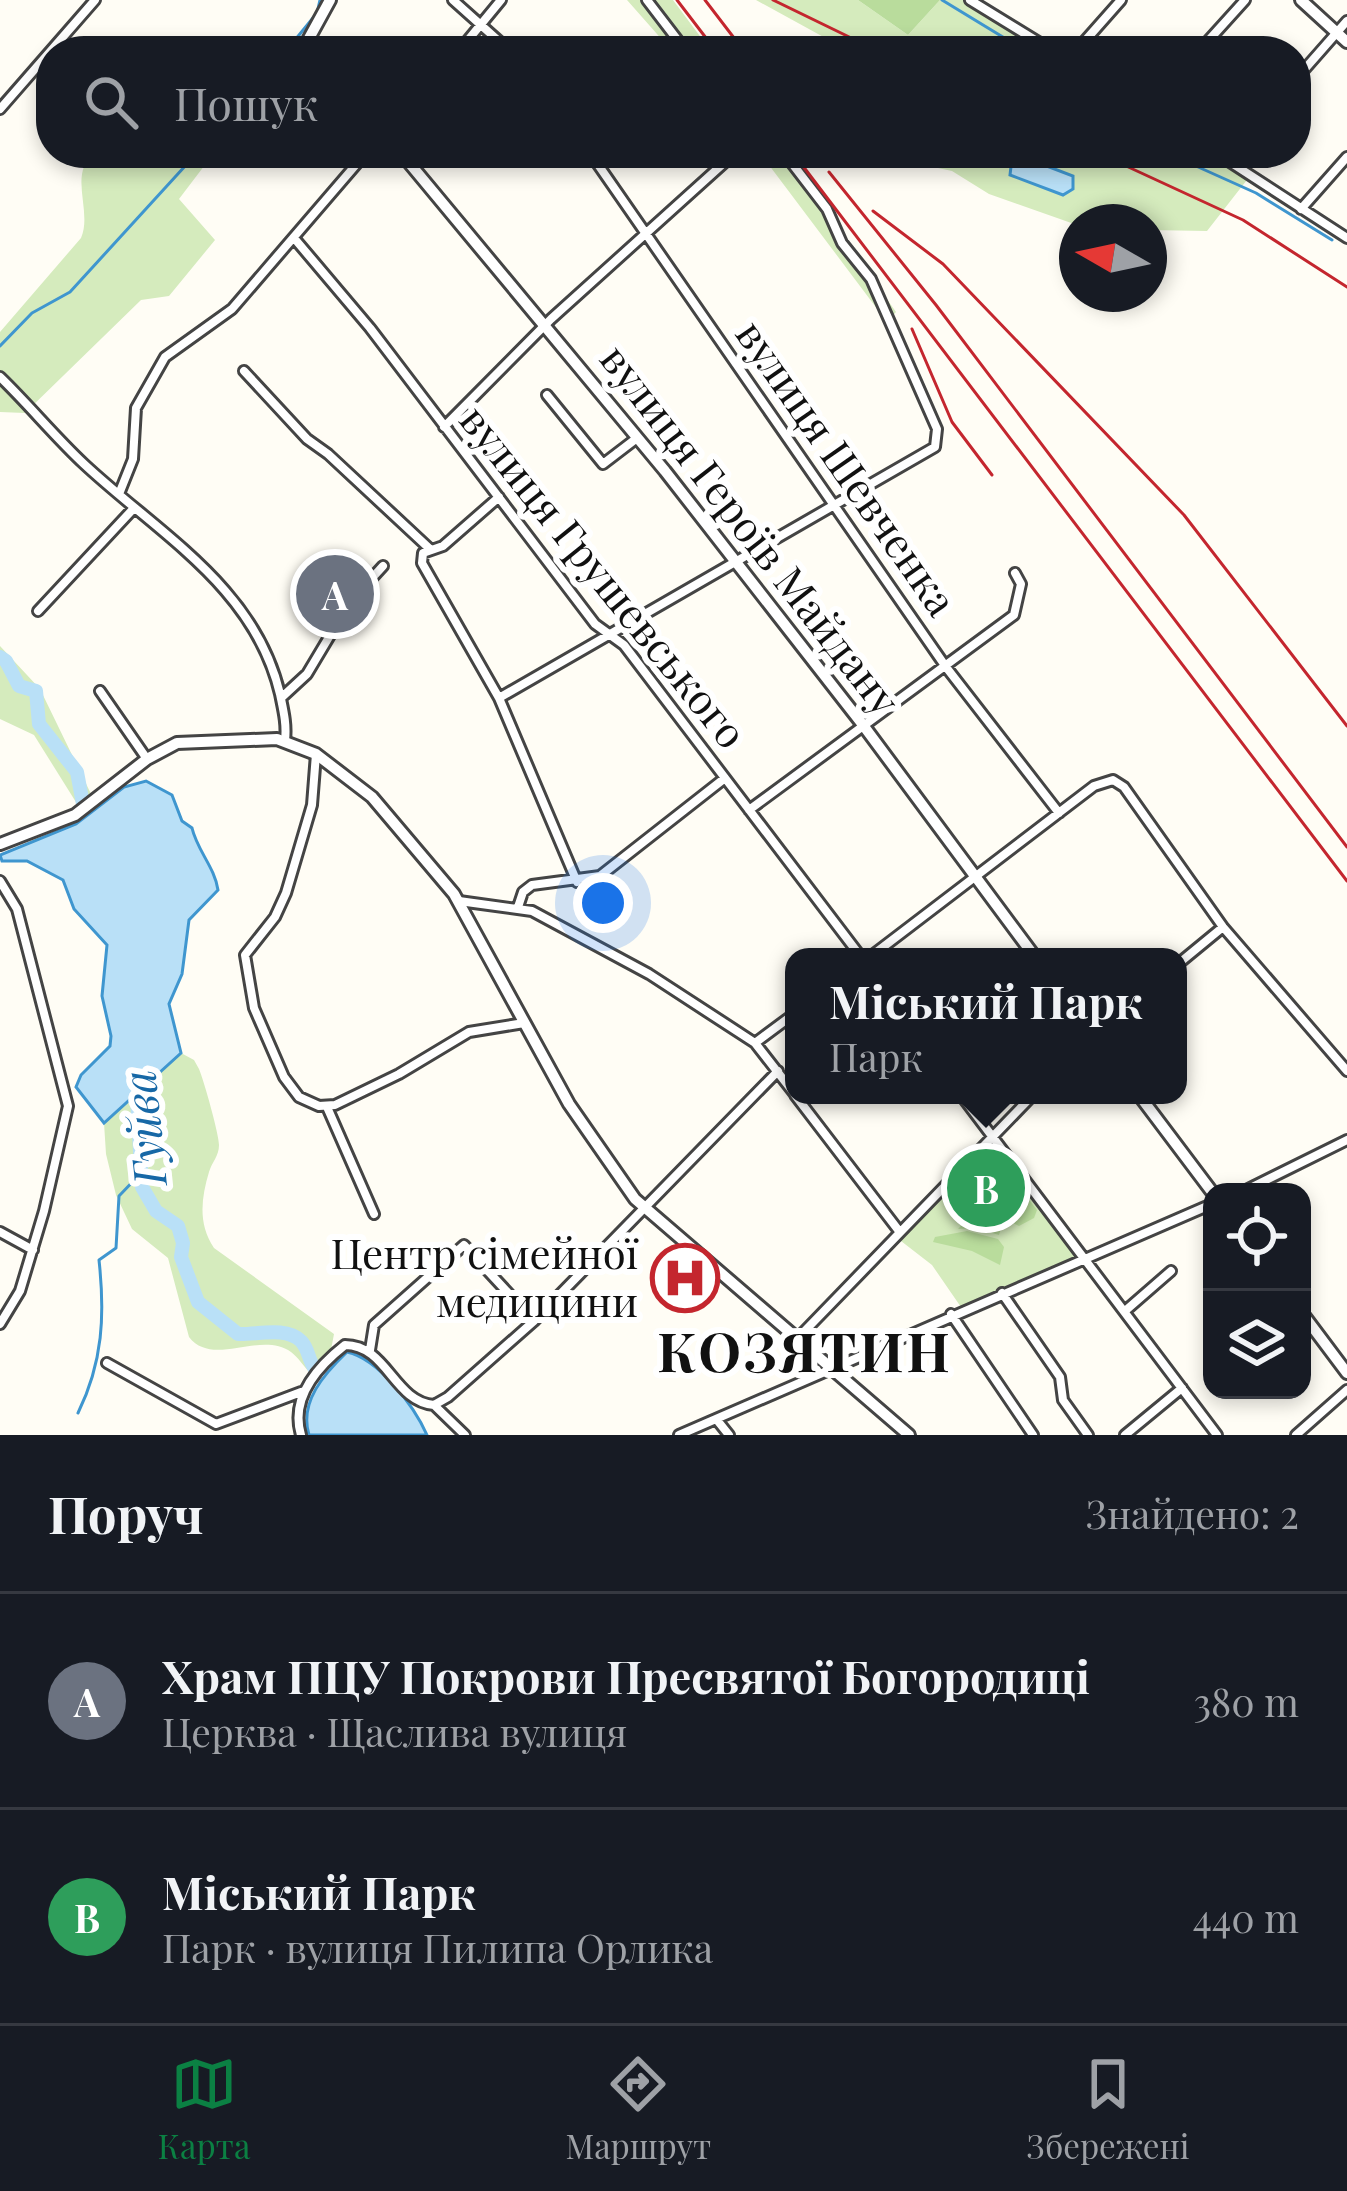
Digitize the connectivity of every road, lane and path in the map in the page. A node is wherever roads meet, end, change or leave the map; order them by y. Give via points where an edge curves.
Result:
1 (95, 0) edge
2 (330, 0) edge
3 (453, 0) edge
4 (501, 0) edge
5 (647, 0) edge
6 (970, 0) edge
7 (998, 0) edge
8 (1121, 0) edge
9 (1245, 0) edge
10 (1301, 0) edge
11 (988, 11) junction
12 (1347, 21) edge
13 (482, 24) junction
14 (1337, 33) junction
15 (64, 36) edge
16 (311, 36) edge
17 (472, 36) edge
18 (494, 36) edge
19 (675, 36) edge
20 (1029, 36) edge
21 (1089, 36) edge
22 (1213, 36) edge
23 (1347, 42) edge
24 (1311, 62) edge
25 (36, 68) edge
26 (0, 109) edge
27 (1347, 157) edge
28 (353, 168) edge
29 (414, 168) edge
30 (601, 168) edge
31 (719, 168) edge
32 (796, 168) edge
33 (1243, 168) edge
34 (1301, 209) junction
35 (646, 232) junction
36 (294, 238) junction
37 (1347, 238) edge
38 (546, 326) junction
39 (244, 371) dead end
40 (0, 377) edge
41 (547, 395) dead end
42 (445, 427) junction
43 (637, 438) junction
44 (118, 494) junction
45 (499, 497) junction
46 (834, 506) junction
47 (134, 508) junction
48 (428, 552) junction
49 (735, 562) junction
50 (383, 566) dead end
51 (1015, 573) dead end
52 (38, 610) dead end
53 (609, 634) junction
54 (946, 667) junction
55 (100, 691) dead end
56 (281, 698) junction
57 (499, 698) junction
58 (863, 725) junction
59 (285, 740) junction
60 (316, 754) junction
61 (147, 758) junction
62 (725, 778) junction
63 (749, 810) junction
64 (1059, 813) junction
65 (0, 844) edge
66 (974, 877) junction
67 (0, 881) edge
68 (577, 882) junction
69 (459, 901) junction
70 (518, 907) junction
71 (1223, 927) junction
72 (853, 948) edge
73 (882, 948) edge
74 (1028, 948) edge
75 (1187, 957) edge
76 (785, 1021) edge
77 (524, 1023) junction
78 (755, 1043) junction
79 (778, 1072) junction
80 (1347, 1072) edge
81 (785, 1081) edge
82 (803, 1104) edge
83 (968, 1104) edge
84 (1024, 1104) edge
85 (1145, 1104) edge
86 (327, 1107) junction
87 (992, 1136) junction
88 (1347, 1140) edge
89 (1205, 1183) edge
90 (1260, 1183) edge
91 (1203, 1208) edge
92 (643, 1209) junction
93 (374, 1214) dead end
94 (899, 1231) junction
95 (0, 1232) edge
96 (33, 1250) junction
97 (1086, 1259) junction
98 (1171, 1271) dead end
99 (1002, 1293) junction
100 (1125, 1311) junction
101 (951, 1314) junction
102 (534, 1321) junction
103 (0, 1324) edge
104 (1311, 1325) edge
105 (796, 1340) junction
106 (370, 1350) junction
107 (106, 1363) dead end
108 (831, 1370) junction
109 (1347, 1373) edge
110 (1182, 1388) junction
111 (1347, 1390) edge
112 (302, 1392) junction
113 (434, 1405) junction
114 (717, 1420) junction
115 (301, 1435) edge
116 (465, 1435) edge
117 (679, 1435) edge
118 (729, 1435) edge
119 (909, 1435) edge
120 (1033, 1435) edge
121 (1088, 1435) edge
122 (1125, 1435) edge
123 (1216, 1435) edge
124 (1296, 1435) edge

1 - 15 street
2 - 16 street
3 - 13 street
4 - 13 street
5 - 19 street
6 - 11 street
7 - 11 street
8 - 21 street
9 - 22 street
10 - 14 street
11 - 20 street
12 - 14 street
13 - 17 street
13 - 18 street
14 - 23 street
14 - 24 street
25 - 26 street
27 - 34 street
28 - 36 street
29 - 38 street, вулиця Героїв Майдану
30 - 35 street, вулиця Шевченка
31 - 35 street
32 - 46 street via 871,279 937,429 930,452
33 - 34 street
34 - 37 street
35 - 38 street
35 - 46 street, вулиця Шевченка
36 - 42 street, вулиця Грушевського
36 - 44 street via 232,309 162,362 136,408 133,459
38 - 42 street
38 - 43 street, вулиця Героїв Майдану
39 - 48 street
40 - 44 street
41 - 43 street via 604,464
42 - 45 street, вулиця Грушевського
43 - 49 street, вулиця Героїв Майдану
44 - 47 street
45 - 48 street
45 - 53 street, вулиця Грушевського
46 - 49 street
46 - 54 street, вулиця Шевченка
47 - 52 street
47 - 56 street via 247,614
48 - 57 street via 422,563
49 - 53 street
49 - 58 street, вулиця Героїв Майдану
50 - 56 street
51 - 54 street via 1021,584 1014,615
53 - 57 street
53 - 62 street, вулиця Грушевського
54 - 58 street
54 - 64 street, вулиця Шевченка
55 - 61 street
56 - 59 street
57 - 68 street
58 - 63 street
58 - 66 street, вулиця Героїв Майдану
59 - 60 street
59 - 61 street via 186,742
60 - 69 street via 372,797
60 - 86 street via 312,805 286,892 244,962 284,1077 299,1097
61 - 65 street via 75,815
62 - 63 street, вулиця Грушевського
62 - 68 street via 600,876
63 - 72 street, вулиця Грушевського
64 - 66 street
64 - 71 street via 1100,782 1124,787
66 - 73 street
66 - 74 street, вулиця Героїв Майдану
67 - 96 street via 17,909 68,1106
68 - 70 street via 527,887
69 - 70 street
69 - 77 street
70 - 78 street via 649,974
71 - 75 street
71 - 80 street
76 - 78 street
77 - 86 street via 461,1035
77 - 92 street via 584,1128
78 - 79 street
79 - 81 street
79 - 92 street
82 - 94 street
83 - 87 street
84 - 87 street
85 - 89 street
86 - 93 street
87 - 94 street
87 - 97 street
88 - 90 street
91 - 97 street
92 - 102 street
92 - 105 street
94 - 105 street
95 - 96 street
96 - 103 street
97 - 99 street
97 - 100 street
98 - 100 street
99 - 101 street
99 - 121 street via 1060,1377 1063,1398
100 - 110 street
101 - 108 street
101 - 120 street
102 - 106 street via 460,1246 374,1325
102 - 113 street
104 - 109 street
105 - 108 street
106 - 112 street via 345,1346
106 - 113 street via 414,1400
107 - 112 street via 216,1424
108 - 114 street
108 - 119 street
110 - 122 street
110 - 123 street
111 - 124 street
112 - 115 street
113 - 116 street
114 - 117 street
114 - 118 street

